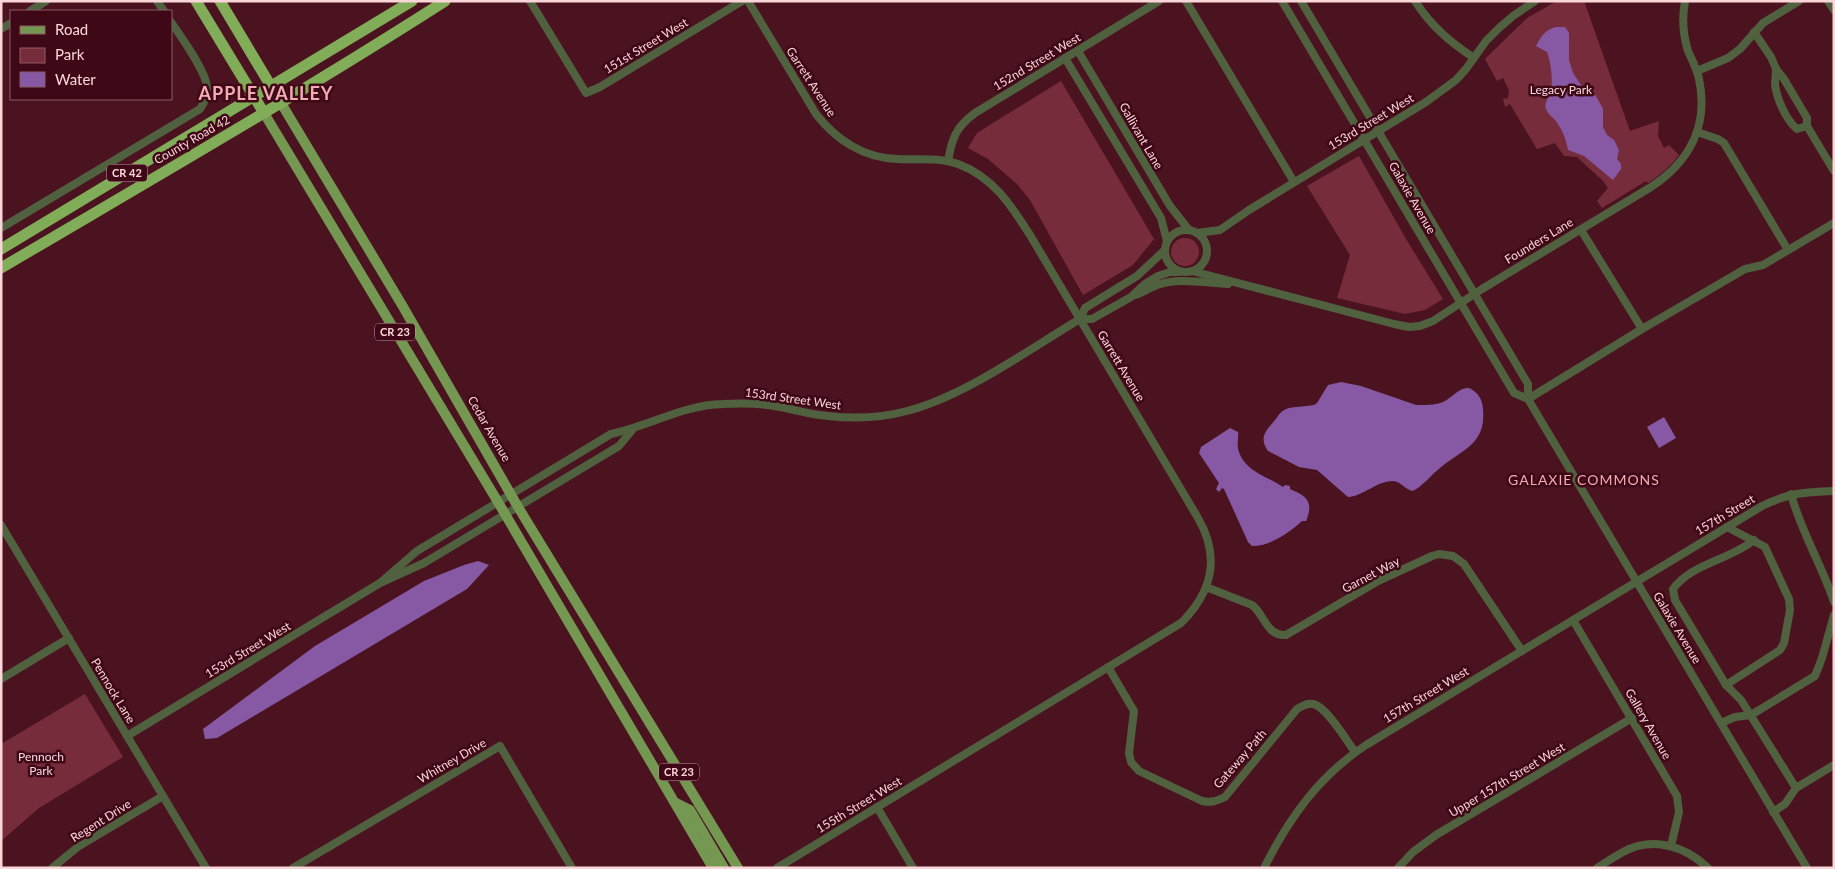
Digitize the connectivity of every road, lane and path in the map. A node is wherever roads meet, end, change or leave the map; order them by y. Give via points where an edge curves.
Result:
1 (46, 1) edge
2 (196, 1) edge
3 (220, 1) edge
4 (412, 1) edge
5 (445, 1) edge
6 (530, 1) edge
7 (742, 1) edge
8 (748, 1) edge
9 (1159, 1) edge
10 (1186, 1) edge
11 (1282, 1) edge
12 (1301, 1) edge
13 (1415, 1) edge
14 (1535, 1) edge
15 (1686, 1) edge
16 (1799, 1) edge
17 (1828, 1) edge
18 (32, 10) edge
19 (1834, 10) edge
20 (172, 24) edge
21 (1754, 32) junction
22 (1078, 51) junction
23 (1065, 58) junction
24 (1474, 58) junction
25 (1776, 69) junction
26 (1697, 71) junction
27 (271, 86) junction
28 (254, 96) junction
29 (281, 103) junction
30 (264, 113) junction
31 (1807, 126) junction
32 (1378, 132) junction
33 (1697, 132) junction
34 (1364, 140) junction
35 (948, 161) junction
36 (1834, 171) edge
37 (1294, 182) junction
38 (1834, 223) edge
39 (1, 228) edge
40 (1189, 230) junction
41 (1581, 230) junction
42 (1198, 233) junction
43 (1167, 241) junction
44 (1, 249) edge
45 (1165, 250) junction
46 (1788, 250) junction
47 (1, 268) edge
48 (1192, 271) junction
49 (1181, 272) junction
50 (1240, 285) junction
51 (1474, 294) junction
52 (1131, 297) junction
53 (1461, 303) junction
54 (1080, 319) junction
55 (1642, 329) junction
56 (1528, 399) junction
57 (633, 429) junction
58 (1834, 491) edge
59 (511, 494) junction
60 (1791, 494) junction
61 (498, 502) junction
62 (518, 507) junction
63 (505, 515) junction
64 (1, 525) edge
65 (1728, 527) junction
66 (10, 539) junction
67 (1754, 540) junction
68 (1, 544) edge
69 (380, 582) junction
70 (1637, 582) junction
71 (1206, 587) junction
72 (1834, 602) edge
73 (1834, 615) edge
74 (1573, 620) junction
75 (69, 638) junction
76 (1522, 651) junction
77 (1108, 667) junction
78 (1, 679) edge
79 (1726, 685) junction
80 (1751, 715) junction
81 (1632, 718) junction
82 (1721, 723) junction
83 (127, 736) junction
84 (1354, 752) junction
85 (954, 761) joint
86 (1834, 765) edge
87 (1796, 788) junction
88 (163, 796) junction
89 (675, 802) junction
90 (877, 807) junction
91 (1773, 812) junction
92 (1671, 846) junction
93 (52, 868) edge
94 (206, 868) edge
95 (293, 868) edge
96 (572, 868) edge
97 (713, 868) edge
98 (724, 868) edge
99 (738, 868) edge
100 (777, 868) edge
101 (913, 868) edge
102 (1264, 868) edge
103 (1398, 868) edge
104 (1597, 868) edge
105 (1708, 868) edge
106 (1806, 868) edge

1 - 18 street
2 - 28 highway, CR 23
3 - 27 highway, Cedar Avenue / CR 23
4 - 27 highway, County Road 42 / CR 42
5 - 29 highway, County Road 42 / CR 42
6 - 7 street, 151st Street West via 586,93
8 - 35 street, Garrett Avenue via 816,114 843,141 877,156
9 - 22 street, 152nd Street West
10 - 37 street
11 - 34 street, Galaxie Avenue
12 - 32 street, Galaxie Avenue
13 - 24 street via 1436,30
14 - 24 street, 153rd Street West via 1499,28
15 - 26 street, Founders Lane via 1683,18 1685,39
16 - 21 street
17 - 19 street
20 - 39 street via 204,76 207,88 204,103 195,113
21 - 25 street
21 - 26 street via 1728,58
22 - 23 street, 152nd Street West
22 - 40 street, Gallivant Lane via 1166,199
23 - 35 street, 152nd Street West via 966,119 954,135
23 - 43 street, Gallivant Lane via 1161,218
24 - 32 street, 153rd Street West via 1447,88
25 - 31 street via 1807,118
25 - 31 street via 1775,84 1793,126
26 - 33 street, Founders Lane via 1702,97
27 - 28 highway, County Road 42 / CR 42
27 - 29 highway, Cedar Avenue / CR 23
28 - 30 highway, CR 23
28 - 44 highway, County Road 42 / CR 42
29 - 30 highway, County Road 42 / CR 42
29 - 59 main road, Cedar Avenue / CR 23
30 - 47 highway, County Road 42 / CR 42
30 - 61 main road, CR 23
31 - 36 street
32 - 34 street, 153rd Street West
32 - 51 street, Galaxie Avenue
33 - 41 street, Founders Lane via 1687,154 1667,176
33 - 46 street via 1724,143
34 - 37 street, 153rd Street West
34 - 53 street, Galaxie Avenue
35 - 54 street, Garrett Avenue via 976,172 1003,194
37 - 42 street, 153rd Street West via 1220,230
38 - 46 street
40 - 42 street
40 - 43 street via 1176,232
41 - 51 street, Founders Lane
41 - 55 street
42 - 48 street via 1206,244 1206,257 1199,268
43 - 45 street
45 - 49 street via 1167,261
45 - 54 street, 153rd Street West via 1137,276 1085,308
46 - 55 street via 1763,265 1745,269
48 - 49 street
48 - 50 street, Founders Lane
49 - 52 street, 153rd Street West via 1158,276
50 - 52 street, Founders Lane via 1171,282
50 - 53 street, Founders Lane via 1409,327 1433,322
51 - 53 street, Founders Lane
51 - 56 street, Galaxie Avenue via 1528,384
52 - 54 street, 153rd Street West via 1092,319
53 - 56 street, Galaxie Avenue via 1514,393
54 - 57 street, 153rd Street West via 964,388 907,411 849,418 764,404 720,404 689,409
54 - 71 street, Garrett Avenue via 1203,527 1210,548
55 - 56 street
56 - 70 street, Galaxie Avenue
57 - 59 street, 153rd Street West via 611,434
57 - 62 street, 153rd Street West via 619,446
58 - 60 street, 157th Street
59 - 61 street, 153rd Street West
59 - 62 main road, Cedar Avenue / CR 23
60 - 65 street, 157th Street via 1762,506
60 - 72 street via 1797,517
61 - 63 main road, CR 23
61 - 69 street, 153rd Street West via 417,550
62 - 63 street, 153rd Street West
62 - 99 main road, Cedar Avenue / CR 23
63 - 69 street, 153rd Street West via 424,563
63 - 89 main road, CR 23
64 - 66 street, Pennock Lane
65 - 67 street
65 - 70 street, 157th Street
66 - 68 street
66 - 75 street, Pennock Lane
67 - 79 street via 1764,547 1788,599 1790,610 1784,643 1780,650
67 - 79 street via 1679,581 1673,589 1675,600
69 - 83 street, 153rd Street West
70 - 74 street, 157th Street West
70 - 82 street, Galaxie Avenue
71 - 76 street, Garnet Way via 1252,605 1272,632 1286,636 1378,581 1439,554 1454,556 1464,564
71 - 77 street, Garrett Avenue via 1196,606 1181,623
73 - 80 street via 1815,676
74 - 76 street, 157th Street West
74 - 81 street, Gallery Avenue
75 - 78 street
75 - 83 street, Pennock Lane
76 - 84 street, 157th Street West
77 - 84 street, Gateway Path via 1134,711 1129,753 1131,762 1139,770 1202,801 1218,801 1225,797 1304,705 1312,704 1323,709
77 - 85 street, Garrett Avenue
79 - 80 street
80 - 82 street
80 - 87 street
81 - 92 street, Gallery Avenue via 1677,796 1679,812
81 - 103 street, Upper 157th Street West via 1436,835
82 - 91 street, Galaxie Avenue
83 - 88 street, Pennock Lane
84 - 102 street, 157th Street West via 1307,797 1287,824
85 - 90 street, 155th Street West
86 - 87 street
87 - 91 street via 1785,804
88 - 93 street, Regent Drive via 79,846
88 - 94 street, Pennock Lane
89 - 97 main road, CR 23
89 - 98 main road via 690,810
90 - 100 street, 155th Street West
90 - 101 street
91 - 106 street, Galaxie Avenue
92 - 104 street via 1648,844 1625,851
92 - 105 street via 1695,856
95 - 96 street, Whitney Drive via 500,746

